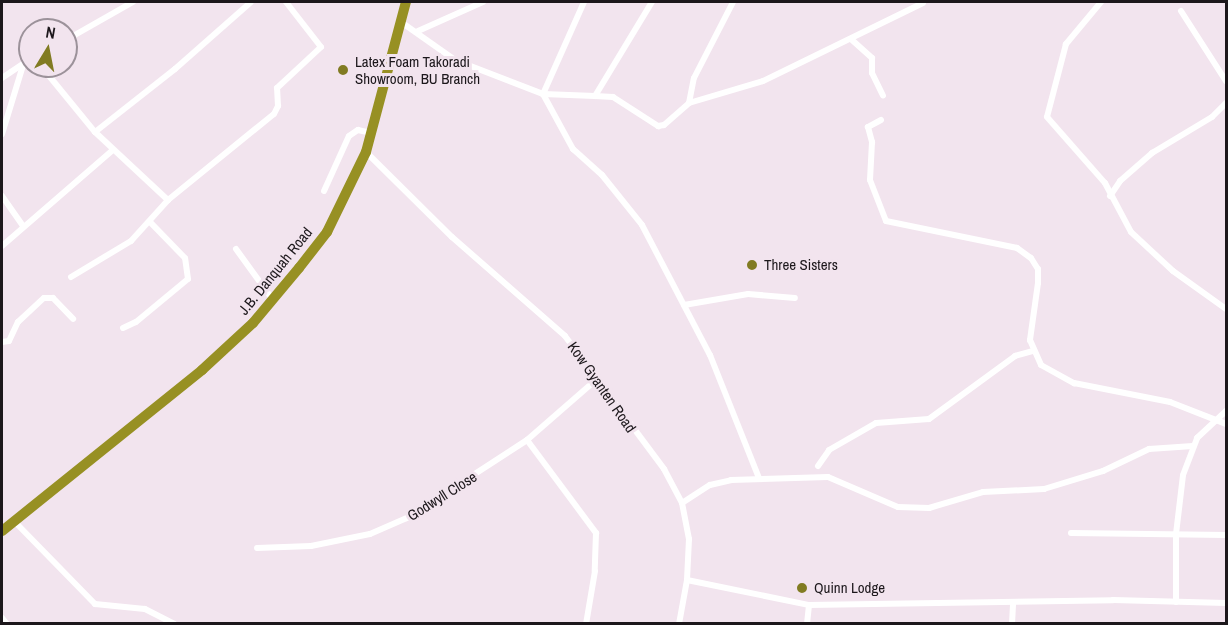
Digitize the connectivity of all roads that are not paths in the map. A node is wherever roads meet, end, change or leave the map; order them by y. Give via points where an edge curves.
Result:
1 (133, 2) edge
2 (250, 2) edge
3 (286, 2) edge
4 (406, 2) edge
5 (483, 2) edge
6 (584, 2) edge
7 (652, 2) edge
8 (733, 2) edge
9 (1101, 2) edge
10 (923, 3) edge
11 (1181, 11) dead end
12 (401, 22) junction
13 (418, 31) junction
14 (78, 33) edge
15 (852, 40) junction
16 (18, 67) edge
17 (2, 78) edge
18 (21, 78) edge
19 (52, 78) edge
20 (1227, 81) edge
21 (543, 94) junction
22 (595, 96) junction
23 (883, 96) dead end
24 (689, 103) junction
25 (1227, 103) edge
26 (881, 120) dead end
27 (95, 132) junction
28 (372, 133) junction
29 (2, 134) edge
30 (113, 150) junction
31 (366, 152) junction
32 (324, 191) dead end
33 (2, 196) edge
34 (1110, 196) junction
35 (168, 200) junction
36 (151, 223) junction
37 (23, 226) junction
38 (2, 246) edge
39 (236, 249) dead end
40 (71, 277) dead end
41 (795, 298) dead end
42 (274, 301) junction
43 (684, 305) junction
44 (1227, 309) edge
45 (73, 319) dead end
46 (123, 328) dead end
47 (2, 342) edge
48 (1032, 351) junction
49 (598, 378) junction
50 (1227, 411) edge
51 (1218, 419) junction
52 (1227, 424) edge
53 (527, 440) junction
54 (1193, 446) junction
55 (818, 466) dead end
56 (759, 478) junction
57 (682, 503) junction
58 (14, 521) junction
59 (2, 531) edge
60 (1071, 533) dead end
61 (1176, 534) junction
62 (1227, 536) edge
63 (256, 548) dead end
64 (687, 580) junction
65 (1013, 602) junction
66 (1176, 602) junction
67 (1227, 603) edge
68 (809, 605) junction
69 (2, 618) edge
70 (7, 624) edge
71 (174, 624) edge
72 (586, 624) edge
73 (679, 624) edge
74 (807, 624) edge
75 (1012, 624) edge

1 - 14 street
2 - 27 street via 175,69
3 - 35 street via 321,47 277,88 278,106 274,114
4 - 12 highway, J.B. Danquah Road
5 - 13 street
6 - 21 street
7 - 22 street
8 - 24 street via 694,78
9 - 34 street via 1066,44 1047,117 1086,157
10 - 15 street
11 - 20 street
12 - 13 street
12 - 28 highway, J.B. Danquah Road
13 - 21 street via 455,60
15 - 23 street via 872,58 872,73
15 - 24 street via 763,81
16 - 17 street
18 - 29 street
19 - 27 street
21 - 22 street
21 - 43 street via 573,149 602,175 642,225
22 - 24 street via 613,97 658,126
25 - 34 street via 1212,117 1152,153
26 - 48 street via 867,127 872,141 870,180 886,221 1017,248 1031,258 1038,276
27 - 30 street
28 - 31 highway, J.B. Danquah Road
28 - 32 street via 358,130 349,136
30 - 35 street
30 - 37 street
31 - 42 highway, J.B. Danquah Road via 327,232
31 - 49 street, Kow Gyanten Road via 452,237 565,336
33 - 37 street
34 - 44 street via 1131,232 1173,271
35 - 36 street
36 - 40 street via 131,241
36 - 46 street via 185,258 188,279 136,322
37 - 38 street
39 - 42 street
41 - 43 street via 748,294
42 - 58 highway, J.B. Danquah Road via 202,370
43 - 56 street via 710,355
45 - 47 street via 53,298 45,298 18,322 9,341
48 - 51 street via 1041,365 1074,383 1170,402
48 - 55 street via 1015,356 929,419 876,423 829,450
49 - 53 street, Godwyll Close
49 - 57 street, Kow Gyanten Road via 664,469
50 - 51 street
51 - 52 street
51 - 54 street
53 - 63 street, Godwyll Close via 424,508 370,534 311,546
53 - 72 street via 596,533 595,571
54 - 56 street via 1149,449 1103,471 1052,487 983,492 929,508 898,507 828,477
54 - 61 street via 1183,475
56 - 57 street via 710,485
57 - 64 street, Kow Gyanten Road via 688,539
58 - 59 highway, J.B. Danquah Road
58 - 71 street via 95,604 146,609
60 - 61 street
61 - 62 street
61 - 66 street
64 - 68 street
64 - 73 street, Kow Gyanten Road
65 - 66 street
65 - 68 street
65 - 75 street
66 - 67 street
68 - 74 street
69 - 70 street

